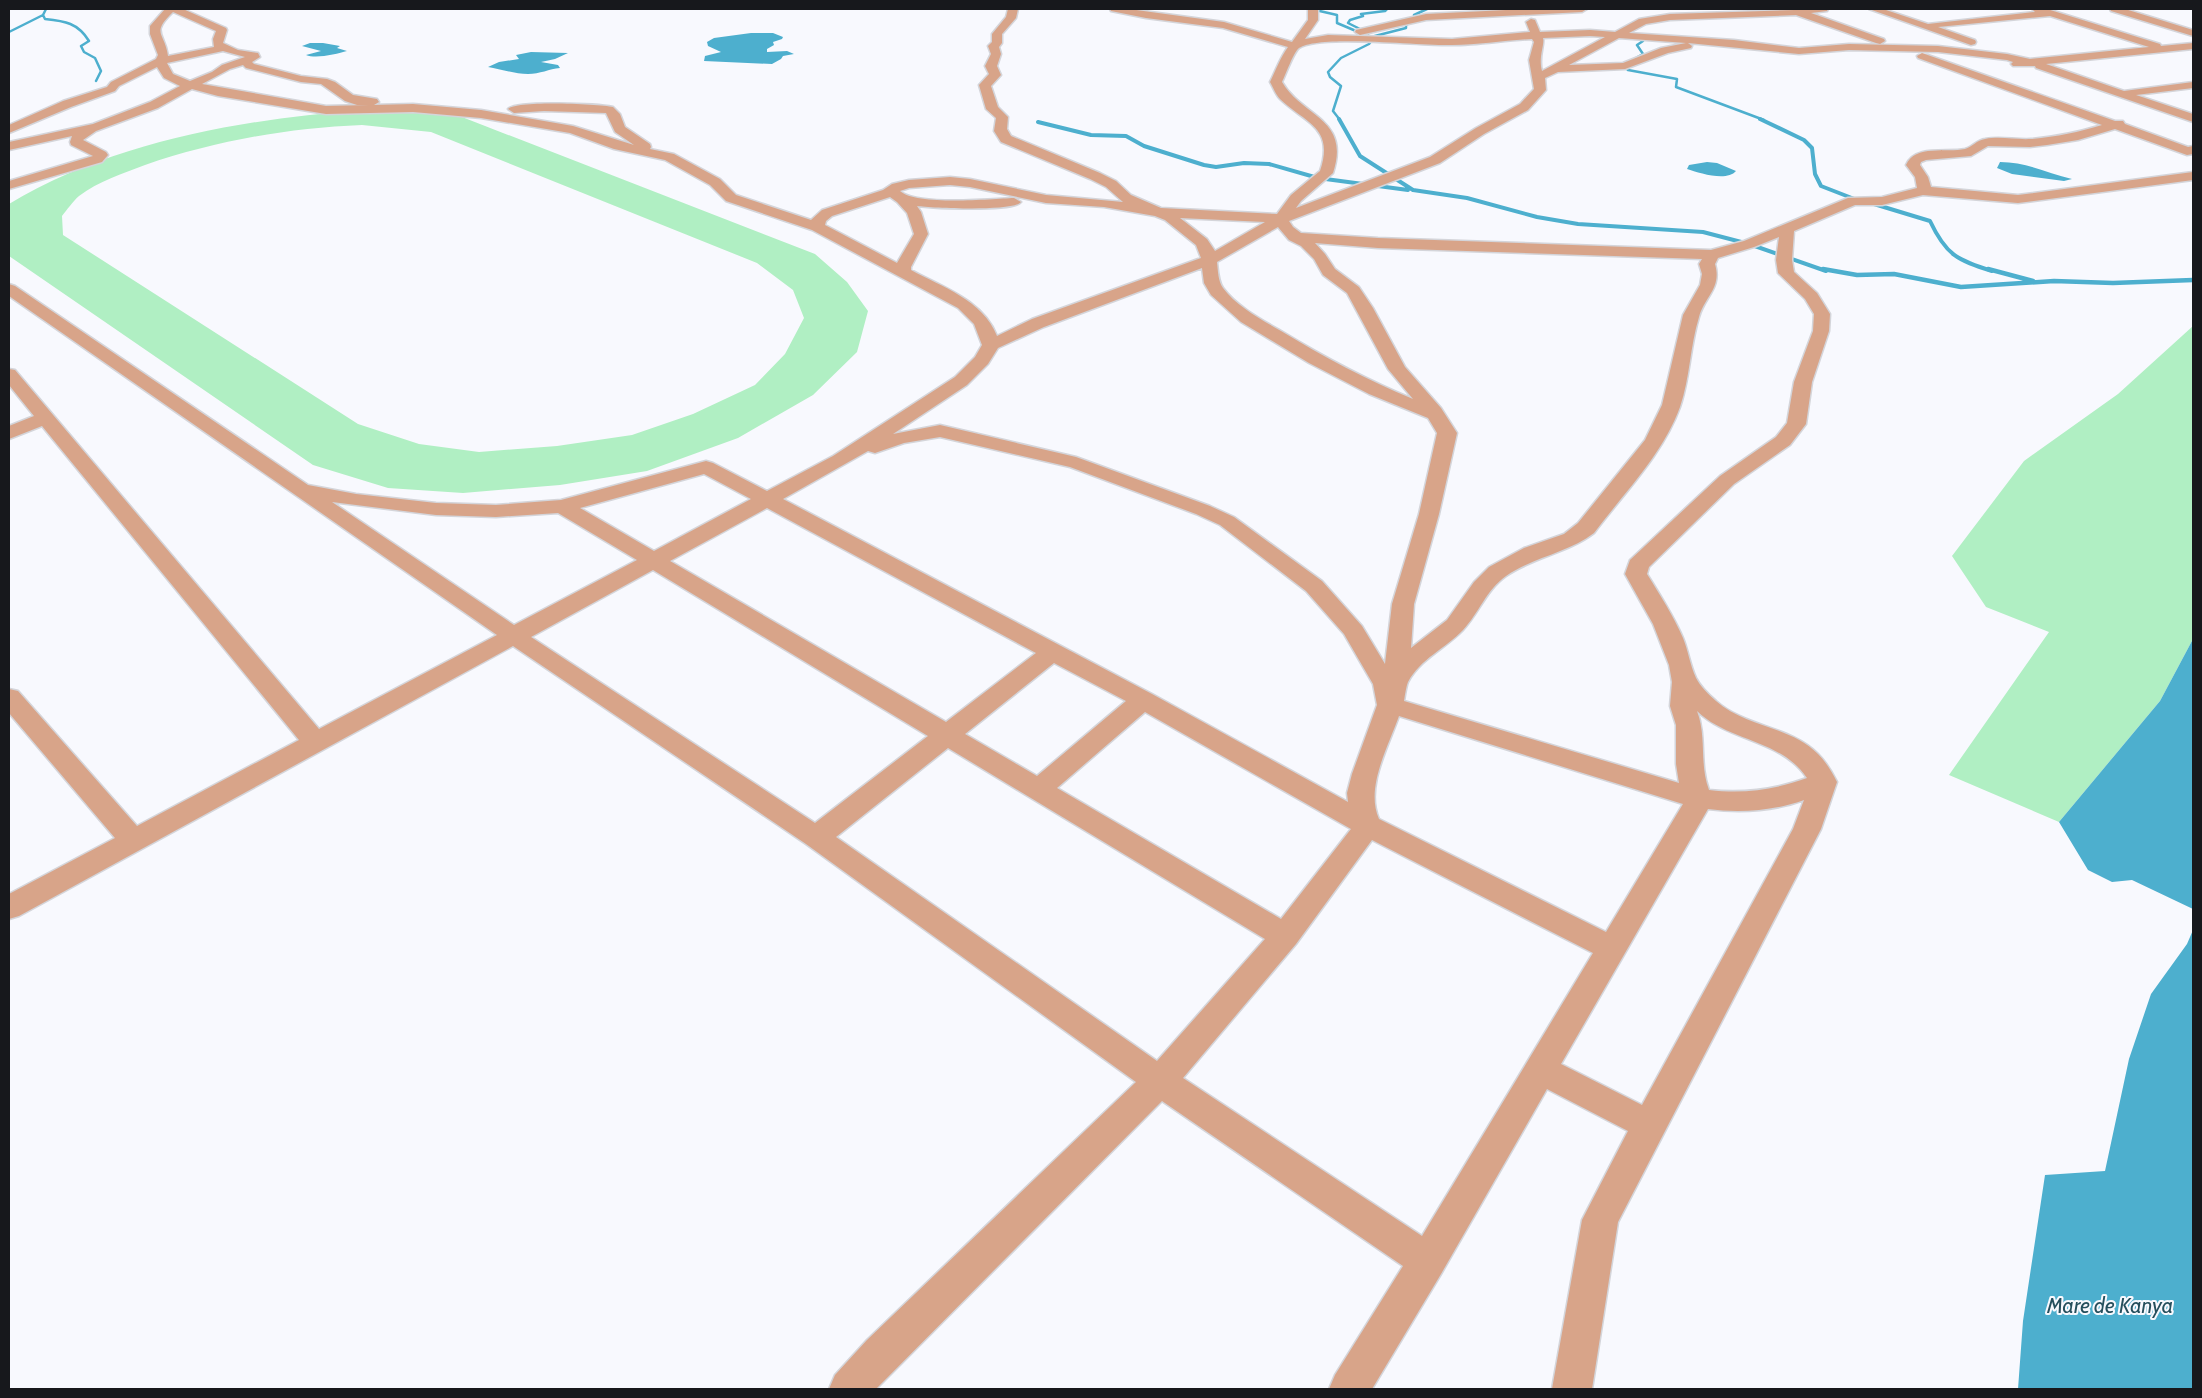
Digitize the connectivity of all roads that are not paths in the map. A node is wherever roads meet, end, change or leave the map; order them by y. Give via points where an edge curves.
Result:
1 (170, 9) edge
2 (175, 9) edge
3 (1013, 9) edge
4 (1115, 9) edge
5 (1313, 9) edge
6 (1582, 9) edge
7 (1667, 9) edge
8 (1823, 9) edge
9 (1874, 9) edge
10 (2037, 9) edge
11 (2114, 9) edge
12 (1529, 10) edge
13 (1797, 12) junction
14 (2052, 13) junction
15 (1643, 21) junction
16 (1923, 26) junction
17 (1854, 32) junction
18 (2193, 33) edge
19 (1617, 34) junction
20 (1538, 35) junction
21 (1328, 38) junction
22 (1734, 43) junction
23 (1295, 46) junction
24 (2193, 46) edge
25 (224, 48) junction
26 (1841, 48) junction
27 (1901, 49) junction
28 (2167, 49) junction
29 (2193, 57) edge
30 (1928, 58) junction
31 (160, 60) junction
32 (246, 61) junction
33 (2032, 63) junction
34 (1553, 70) junction
35 (1539, 78) junction
36 (2193, 85) edge
37 (191, 86) junction
38 (111, 89) junction
39 (343, 93) junction
40 (2121, 93) junction
41 (413, 108) junction
42 (317, 109) junction
43 (471, 113) junction
44 (2192, 117) edge
45 (2160, 120) dead end
46 (2141, 122) dead end
47 (2112, 124) junction
48 (97, 127) junction
49 (9, 129) edge
50 (9, 146) edge
51 (2190, 150) edge
52 (658, 154) junction
53 (2172, 157) dead end
54 (2148, 169) dead end
55 (2193, 176) edge
56 (2128, 183) junction
57 (9, 185) edge
58 (892, 191) junction
59 (1923, 191) junction
60 (1046, 199) junction
61 (904, 200) junction
62 (1159, 212) junction
63 (1280, 219) junction
64 (817, 227) junction
65 (1787, 227) junction
66 (1297, 237) junction
67 (1232, 248) junction
68 (1712, 255) junction
69 (1210, 260) junction
70 (903, 274) junction
71 (9, 289) edge
72 (977, 315) junction
73 (1038, 323) junction
74 (991, 345) junction
75 (9, 374) edge
76 (45, 418) junction
77 (1441, 420) junction
78 (9, 433) edge
79 (840, 460) junction
80 (299, 489) junction
81 (767, 500) junction
82 (562, 506) junction
83 (654, 561) junction
84 (514, 636) junction
85 (1053, 652) junction
86 (1685, 680) junction
87 (1393, 693) junction
88 (9, 697) edge
89 (1143, 700) junction
90 (946, 735) junction
91 (316, 743) junction
92 (1824, 782) junction
93 (1038, 789) junction
94 (1700, 798) junction
95 (1368, 826) junction
96 (816, 836) junction
97 (133, 841) junction
98 (9, 908) edge
99 (1285, 936) junction
100 (1612, 949) junction
101 (1541, 1070) junction
102 (1160, 1081) junction
103 (1649, 1125) junction
104 (1428, 1261) junction
105 (849, 1389) edge
106 (1349, 1389) edge
107 (1572, 1389) edge

1 - 31 street via 154,26 153,33 163,55
2 - 25 street via 222,30 218,45
3 - 62 street via 1011,18 997,34 993,50 996,54 991,66 995,75 985,85 992,109 1002,117 998,127 1000,132 1019,146 1095,176 1111,184 1126,198
4 - 23 street via 1224,25
5 - 23 street via 1313,20
6 - 12 street
7 - 15 street
8 - 13 street
9 - 16 street
10 - 14 street
11 - 18 street
12 - 20 street via 1529,18
12 - 21 street via 1406,20
13 - 15 street
13 - 17 street
14 - 16 street
14 - 28 street
15 - 19 street
16 - 17 street
16 - 33 street
17 - 27 street
19 - 20 street
19 - 22 street
19 - 34 street
20 - 21 street via 1452,42
20 - 35 street via 1533,62
21 - 23 street
22 - 26 street via 1799,51
22 - 34 street via 1665,50 1625,66
23 - 63 street via 1276,82 1284,96 1319,122 1330,142 1329,159 1326,173 1296,198
24 - 28 street
25 - 31 street
25 - 32 street via 255,57
26 - 27 street
26 - 30 street
27 - 30 street
27 - 33 street via 1953,50
28 - 29 street
28 - 33 street
30 - 33 street
30 - 47 street
31 - 37 street via 168,76
31 - 38 street
32 - 37 street via 226,67
32 - 39 street via 250,66 323,81
33 - 40 street
34 - 35 street
35 - 63 street via 1540,90 1524,107 1435,160
36 - 40 street
37 - 42 street
37 - 48 street via 154,105
38 - 48 street via 96,102 106,108 107,116
38 - 49 street
39 - 41 street via 357,101
39 - 42 street
40 - 44 street
41 - 42 street
41 - 43 street
43 - 52 street via 573,130 619,146
43 - 52 street via 544,107 603,109 614,114 618,129 625,135
44 - 45 street
46 - 47 street
47 - 51 street
47 - 59 street via 2078,136 2030,143 1987,142 1971,152 1923,156 1912,164 1920,172
48 - 50 street
48 - 57 street via 77,138 76,142 101,155 97,160
51 - 53 street
52 - 64 street via 692,168 715,182 731,198
54 - 56 street
55 - 56 street
56 - 59 street via 2018,198
58 - 60 street via 909,184 970,183
58 - 61 street via 893,195
58 - 64 street via 827,213 819,219
59 - 65 street via 1882,201 1852,201
60 - 61 street via 970,204
60 - 62 street via 1104,203
61 - 70 street via 914,212 921,234
62 - 63 street
62 - 69 street via 1202,242
63 - 66 street
63 - 67 street
64 - 70 street
65 - 68 street via 1749,244
65 - 86 street via 1786,273 1811,296 1822,314 1821,331 1803,382 1796,424 1783,441 1728,480 1638,565 1636,574 1662,618
66 - 67 street
66 - 68 street
66 - 77 street via 1320,257 1329,272 1353,290 1397,368
67 - 69 street
68 - 87 street via 1707,264 1708,284 1691,315 1671,406 1654,442 1586,528 1572,539 1532,553 1496,572 1455,625 1414,658
69 - 73 street
69 - 77 street via 1212,283 1217,292 1246,318 1315,359
70 - 72 street
71 - 80 street
72 - 73 street via 995,325 1009,327
72 - 74 street
73 - 74 street
74 - 79 street via 982,360 960,381
75 - 76 street
76 - 78 street
76 - 91 street
77 - 87 street via 1447,433 1429,514 1403,604
79 - 81 street
79 - 87 street via 900,438 940,431 1076,463 1203,510 1227,522 1314,586 1354,631
80 - 82 street via 356,500 436,509 496,511
80 - 84 street
81 - 82 street via 706,467
81 - 83 street
81 - 85 street
82 - 83 street
83 - 84 street
83 - 90 street
84 - 91 street
84 - 96 street
85 - 89 street
85 - 90 street
86 - 92 street via 1694,695 1710,710 1780,742 1806,758
86 - 94 street via 1683,705 1689,726 1692,786
87 - 94 street
87 - 95 street via 1361,794 1362,812
88 - 97 street
89 - 93 street
89 - 95 street
90 - 93 street
90 - 96 street
91 - 97 street
92 - 94 street via 1783,797 1729,802
92 - 103 street via 1808,829
93 - 99 street
94 - 100 street
95 - 99 street
95 - 100 street
96 - 102 street
97 - 98 street
99 - 102 street
100 - 101 street
101 - 103 street
101 - 104 street
102 - 104 street
102 - 105 street
103 - 107 street via 1600,1220
104 - 106 street

